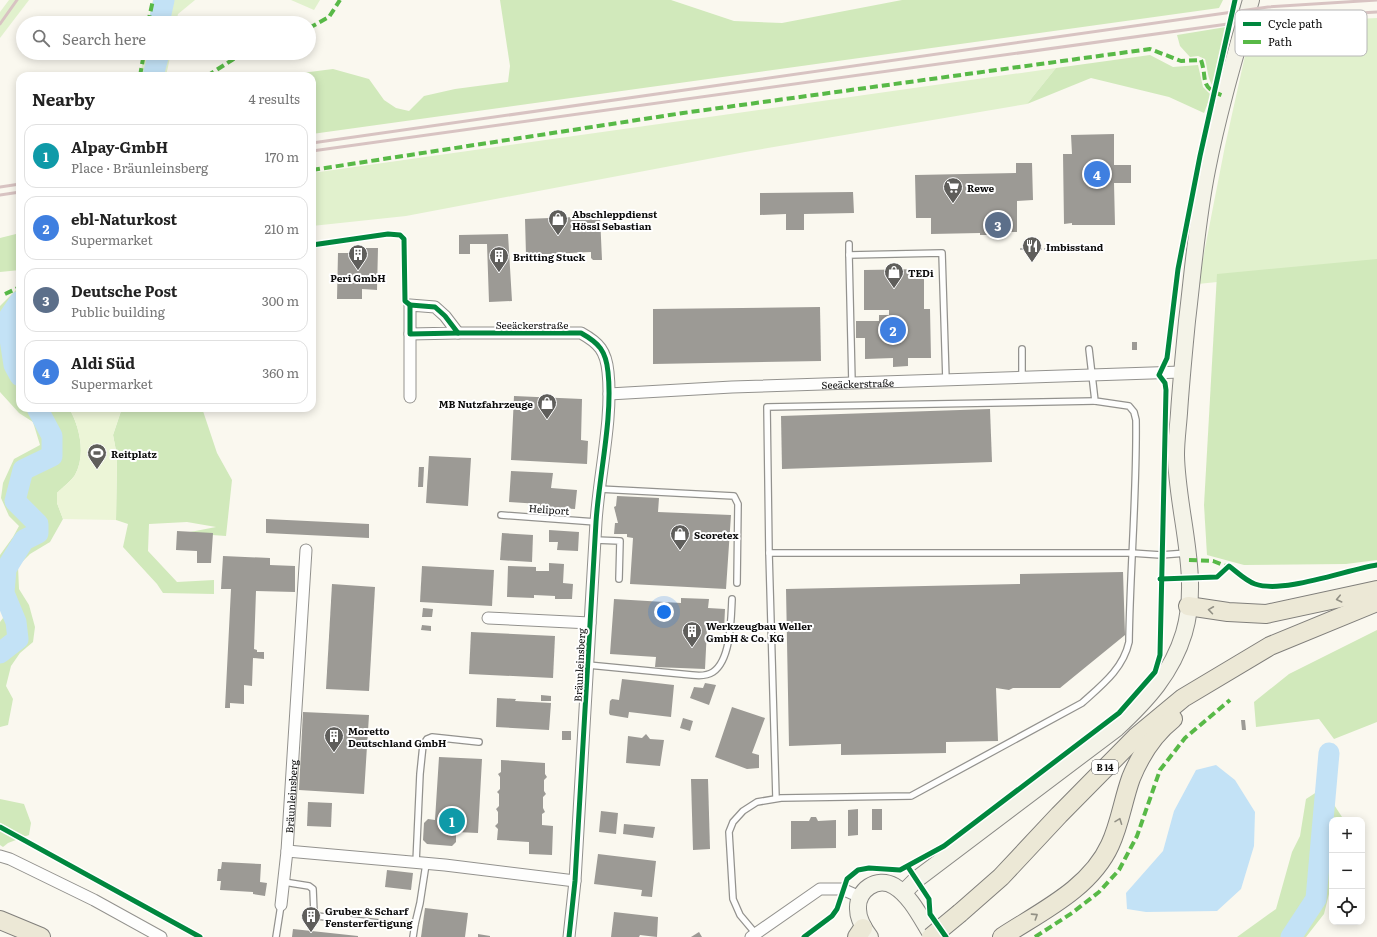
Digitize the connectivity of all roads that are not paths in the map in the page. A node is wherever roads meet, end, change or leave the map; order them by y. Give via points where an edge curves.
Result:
1 (1251, 0) edge
2 (1248, 10) edge
3 (1236, 56) edge
4 (849, 244) dead end
5 (849, 255) junction
6 (410, 334) junction
7 (458, 334) junction
8 (1022, 349) dead end
9 (1090, 349) dead end
10 (1181, 372) junction
11 (1091, 376) junction
12 (1022, 378) junction
13 (946, 380) junction
14 (852, 383) junction
15 (609, 394) junction
16 (410, 397) dead end
17 (1095, 401) junction
18 (599, 489) junction
19 (501, 515) dead end
20 (596, 522) junction
21 (595, 540) junction
22 (306, 550) dead end
23 (770, 553) junction
24 (1131, 553) junction
25 (1188, 553) junction
26 (619, 578) dead end
27 (737, 583) dead end
28 (1377, 590) edge
29 (732, 599) dead end
30 (1377, 602) edge
31 (1188, 606) junction
32 (488, 618) dead end
33 (590, 623) junction
34 (1270, 646) junction
35 (588, 665) junction
36 (479, 742) dead end
37 (776, 798) junction
38 (287, 851) junction
39 (0, 856) edge
40 (421, 863) junction
41 (575, 881) junction
42 (284, 882) junction
43 (904, 892) junction
44 (860, 896) junction
45 (281, 905) joint
46 (0, 920) edge
47 (415, 924) junction
48 (863, 934) edge
49 (753, 935) edge
50 (41, 937) edge
51 (161, 937) edge
52 (276, 937) edge
53 (413, 937) edge
54 (569, 937) edge
55 (932, 937) edge
56 (1002, 937) edge

1 - 2 main road
3 - 10 main road via 1207,171
4 - 5 lane
5 - 13 lane via 942,252
5 - 14 lane
6 - 7 street, Seeäckerstraße
6 - 7 street via 410,305 435,307
6 - 16 street
7 - 15 street, Seeäckerstraße via 581,333 595,341 603,350 608,371
8 - 12 lane
9 - 11 lane
10 - 11 street, Seeäckerstraße
10 - 25 main road via 1176,454 1179,500
11 - 12 street, Seeäckerstraße
11 - 17 lane
12 - 13 street, Seeäckerstraße
13 - 14 street, Seeäckerstraße
14 - 15 street, Seeäckerstraße
15 - 18 street, Bräunleinsberg
17 - 23 lane via 767,407
17 - 24 lane via 1129,406 1136,420 1136,474
18 - 20 street, Bräunleinsberg
18 - 27 lane via 734,496 738,504
19 - 20 lane, Heliport
20 - 21 street, Bräunleinsberg
21 - 26 lane via 620,541
21 - 33 street, Bräunleinsberg
22 - 38 street, Bräunleinsberg
23 - 24 lane
23 - 37 lane
24 - 25 lane
24 - 37 lane via 1129,642 1125,657 1102,685 1082,703 911,796
25 - 31 main road
28 -> 31 main road via 1266,614
29 - 35 lane via 727,646 718,668 708,675
30 - 34 main road, B 14
31 - 43 main road via 1185,632 1176,655 1163,680 1142,704 1117,728 917,879
32 - 33 street, Bräunleinsberg
33 - 35 street, Bräunleinsberg
34 - 55 main road, B 14, bridge via 1183,698 1136,737 1058,815 1001,877
56 -> 34 main road via 1066,895 1090,874 1110,846 1134,772 1147,748 1165,725
35 - 41 street, Bräunleinsberg
36 - 40 lane via 432,737 423,745 420,774
37 - 49 lane via 756,802 742,811 732,822 729,832 733,899
38 - 40 street
38 - 42 street, Bräunleinsberg
39 - 51 street via 94,900
40 - 41 street
40 - 47 lane via 420,903
41 - 54 street, Bräunleinsberg
42 - 45 street, Bräunleinsberg
42 - 47 lane via 313,889 314,913 317,916 397,925
43 - 44 main road via 884,882 874,883
43 - 55 main road
44 - 48 main road via 858,908
44 - 49 street via 842,889 820,889
45 - 52 lane
46 - 50 main road
47 - 53 lane

